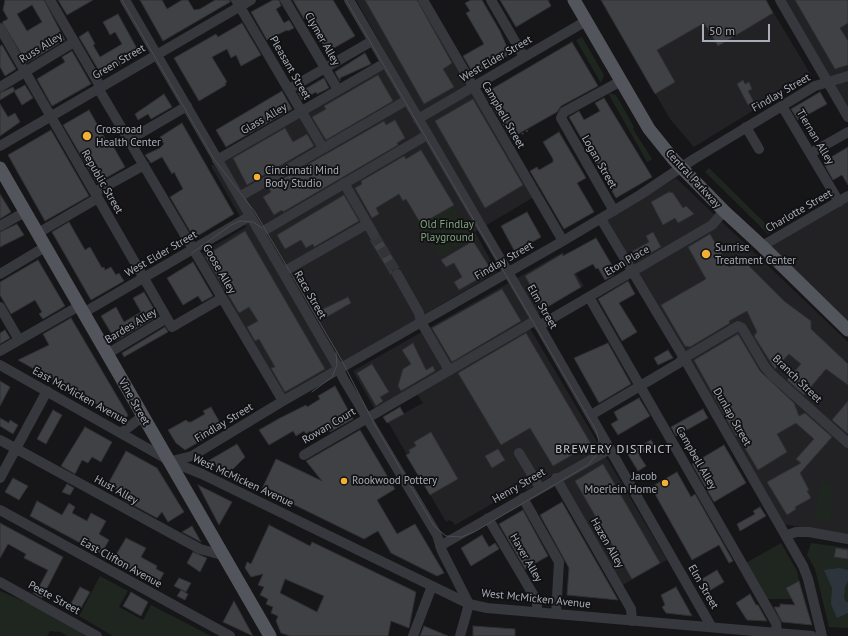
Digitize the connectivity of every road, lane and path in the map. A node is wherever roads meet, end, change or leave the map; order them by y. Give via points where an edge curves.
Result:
1 (50, 0) edge
2 (125, 0) edge
3 (251, 0) edge
4 (285, 0) edge
5 (349, 0) edge
6 (423, 0) edge
7 (491, 0) edge
8 (574, 0) edge
9 (780, 0) edge
10 (238, 3) edge
11 (586, 21) junction
12 (0, 28) edge
13 (52, 39) dead end
14 (372, 41) junction
15 (74, 42) junction
16 (157, 54) junction
17 (21, 57) dead end
18 (524, 57) junction
19 (385, 63) junction
20 (326, 69) junction
21 (25, 72) junction
22 (848, 76) edge
23 (621, 81) junction
24 (828, 81) junction
25 (473, 86) junction
26 (0, 87) edge
27 (99, 87) junction
28 (289, 90) junction
29 (338, 90) junction
30 (407, 100) junction
31 (187, 106) junction
32 (782, 106) junction
33 (301, 111) junction
34 (50, 116) junction
35 (848, 117) edge
36 (418, 119) junction
37 (746, 127) junction
38 (529, 130) dead end
39 (848, 132) edge
40 (427, 135) junction
41 (129, 140) junction
42 (506, 143) junction
43 (0, 146) edge
44 (323, 148) junction
45 (759, 149) dead end
46 (811, 154) junction
47 (217, 160) junction
48 (144, 165) junction
49 (681, 168) junction
50 (2, 176) edge
51 (344, 183) junction
52 (96, 195) junction
53 (848, 196) edge
54 (239, 197) junction
55 (630, 201) junction
56 (839, 202) junction
57 (614, 211) junction
58 (636, 211) dead end
59 (724, 211) junction
60 (25, 212) junction
61 (250, 216) junction
62 (601, 219) junction
63 (367, 224) junction
64 (0, 226) edge
65 (38, 233) junction
66 (260, 233) junction
67 (374, 235) tunnel mouth
68 (563, 241) junction
69 (762, 246) junction
70 (45, 247) junction
71 (193, 249) junction
72 (283, 272) junction
73 (508, 272) junction
74 (633, 272) junction
75 (0, 274) edge
76 (397, 274) tunnel mouth
77 (143, 278) junction
78 (589, 297) junction
79 (222, 298) junction
80 (0, 307) edge
81 (81, 309) junction
82 (422, 322) junction
83 (169, 323) junction
84 (537, 323) junction
85 (848, 330) edge
86 (19, 340) junction
87 (0, 352) edge
88 (107, 354) junction
89 (684, 358) junction
90 (0, 365) edge
91 (339, 369) junction
92 (449, 370) junction
93 (640, 386) junction
94 (47, 391) junction
95 (283, 401) junction
96 (591, 415) junction
97 (142, 416) junction
98 (366, 418) junction
99 (121, 433) junction
100 (0, 440) edge
101 (848, 443) edge
102 (16, 449) junction
103 (610, 449) junction
104 (519, 453) dead end
105 (304, 455) dead end
106 (170, 461) junction
107 (0, 478) edge
108 (556, 478) junction
109 (540, 488) junction
110 (523, 498) junction
111 (0, 510) edge
112 (488, 518) junction
113 (787, 535) junction
114 (848, 539) edge
115 (440, 546) junction
116 (222, 555) junction
117 (0, 582) edge
118 (432, 586) junction
119 (469, 604) junction
120 (538, 612) junction
121 (556, 614) junction
122 (632, 621) junction
123 (712, 626) junction
124 (777, 632) junction
125 (97, 636) edge
126 (230, 636) edge
127 (270, 636) edge
128 (413, 636) edge
129 (460, 636) edge
130 (812, 636) edge
131 (822, 636) edge

1 - 15 street, Goose Alley
2 - 16 street, Race Street
3 - 10 street, Green Street
4 - 20 street, Clymer Alley
5 - 14 street, Elm Street
6 - 25 street, Campbell Street
7 - 18 street
8 - 11 main road, Central Parkway
9 - 24 street
10 - 16 street, Green Street
10 - 28 street, Pleasant Street
11 - 18 street, West Elder Street
11 - 23 main road, Central Parkway
12 - 21 street, Republic Street
13 - 17 path via 40,49
14 - 19 street, Elm Street
14 - 20 street
15 - 21 street, Russ Alley
15 - 27 street, Goose Alley
16 - 27 street, Green Street
16 - 31 street, Race Street
18 - 25 street, West Elder Street
19 - 29 street, Glass Alley
19 - 30 street, Elm Street
20 - 28 street
20 - 29 street, Clymer Alley
21 - 26 street, Russ Alley
21 - 34 street, Republic Street
22 - 24 street, Findlay Street
23 - 49 main road, Central Parkway via 649,129
23 - 57 street, Logan Street via 564,112 561,118
24 - 32 street, Findlay Street via 814,86
24 - 35 street
25 - 36 street, West Elder Street
25 - 42 street, Campbell Street
27 - 34 street, Green Street
27 - 41 street, Goose Alley
28 - 33 street, Pleasant Street
29 - 33 street, Glass Alley
30 - 36 street, Elm Street
30 - 44 street
31 - 41 street
31 - 47 street, Race Street
32 - 37 street, Findlay Street
32 - 46 street, Tiernan Alley
33 - 44 street, Pleasant Street
33 - 47 street, Glass Alley
34 - 43 street, Green Street
34 - 52 street, Republic Street
36 - 40 street, Elm Street
37 - 45 street
37 - 49 street, Findlay Street
38 - 42 path
39 - 46 street
40 - 51 street
40 - 73 street, Elm Street
41 - 48 street, Goose Alley
42 - 68 street, Campbell Street
44 - 54 street
46 - 56 street, Tiernan Alley
47 - 54 street, Race Street
48 - 52 street
48 - 71 street, Goose Alley
49 - 55 street, Findlay Street
49 - 59 main road, Central Parkway
50 - 60 main road, Vine Street
51 - 63 street
51 - 66 street
52 - 65 street
52 - 77 street, Republic Street
53 - 56 street, Charlotte Street
54 - 61 street, Race Street
55 - 57 street, Findlay Street
55 - 58 street
56 - 69 street, Charlotte Street
57 - 62 street, Findlay Street
59 - 69 main road, Central Parkway
59 - 74 street, Eton Place via 712,226
60 - 64 street
60 - 65 main road, Vine Street
61 - 66 street, Race Street
61 - 71 street, West Elder Street
62 - 68 street, Findlay Street
62 - 74 street, Dunlap Street
63 - 67 street
63 - 72 street
65 - 70 main road, Vine Street
66 - 72 street, Race Street
68 - 73 street, Findlay Street
69 - 85 main road, Central Parkway
70 - 75 street
70 - 81 main road, Vine Street
71 - 77 street, West Elder Street
71 - 79 street, Goose Alley
72 - 91 street, Race Street
73 - 82 street, Findlay Street
73 - 84 street, Elm Street
74 - 78 street, Eton Place
74 - 89 street, Dunlap Street
76 - 82 street
77 - 81 street, West Elder Street
77 - 83 street, Republic Street
78 - 84 street, Eton Place
78 - 93 street, Campbell Alley
79 - 83 street, Bardes Alley
79 - 95 street, Goose Alley
80 - 86 street
81 - 86 street, West Elder Street
81 - 88 main road, Vine Street
82 - 91 street, Findlay Street
82 - 92 street
83 - 88 street, Bardes Alley
84 - 92 street, Eton Place
84 - 96 street, Elm Street
86 - 87 street, West Elder Street
88 - 97 main road, Vine Street
89 - 93 street
89 - 101 street, Branch Street via 738,326 742,328 772,375
89 - 113 street, Dunlap Street
90 - 94 street, East McMicken Avenue
91 - 95 street, Findlay Street
91 - 98 street, Race Street
92 - 98 street, Eton Place
93 - 96 street
93 - 124 street, Campbell Alley via 776,623
94 - 99 street, East McMicken Avenue
94 - 102 street
95 - 106 street, Findlay Street via 192,456
96 - 103 street, Elm Street
97 - 99 street
97 - 106 main road, Vine Street
98 - 105 street, Rowan Court
98 - 115 street, Race Street via 436,535
99 - 106 street, East McMicken Avenue
100 - 102 street, Hust Alley
102 - 107 street
102 - 116 street, Hust Alley via 200,549
103 - 108 street, Henry Street
103 - 123 street, Elm Street
104 - 109 street
106 - 116 main road, Vine Street
106 - 118 street, West McMicken Avenue via 202,474
108 - 109 street, Henry Street
108 - 122 street, Hazen Alley via 632,609
109 - 110 street, Henry Street
110 - 112 street, Henry Street
110 - 121 street via 559,562
111 - 126 street, East Clifton Avenue
112 - 115 street, Henry Street
112 - 120 street, Haver Alley via 537,601
113 - 114 street via 810,532
113 - 131 street, Dunlap Street via 808,579
115 - 119 street, Race Street
116 - 127 main road, Vine Street
117 - 125 street, Peete Street
118 - 119 street, West McMicken Avenue
118 - 128 street
119 - 120 street, West McMicken Avenue
119 - 129 street
120 - 121 street, West McMicken Avenue
121 - 122 street, West McMicken Avenue
122 - 123 street, West McMicken Avenue
123 - 124 street, West McMicken Avenue
124 - 130 street, West McMicken Avenue

